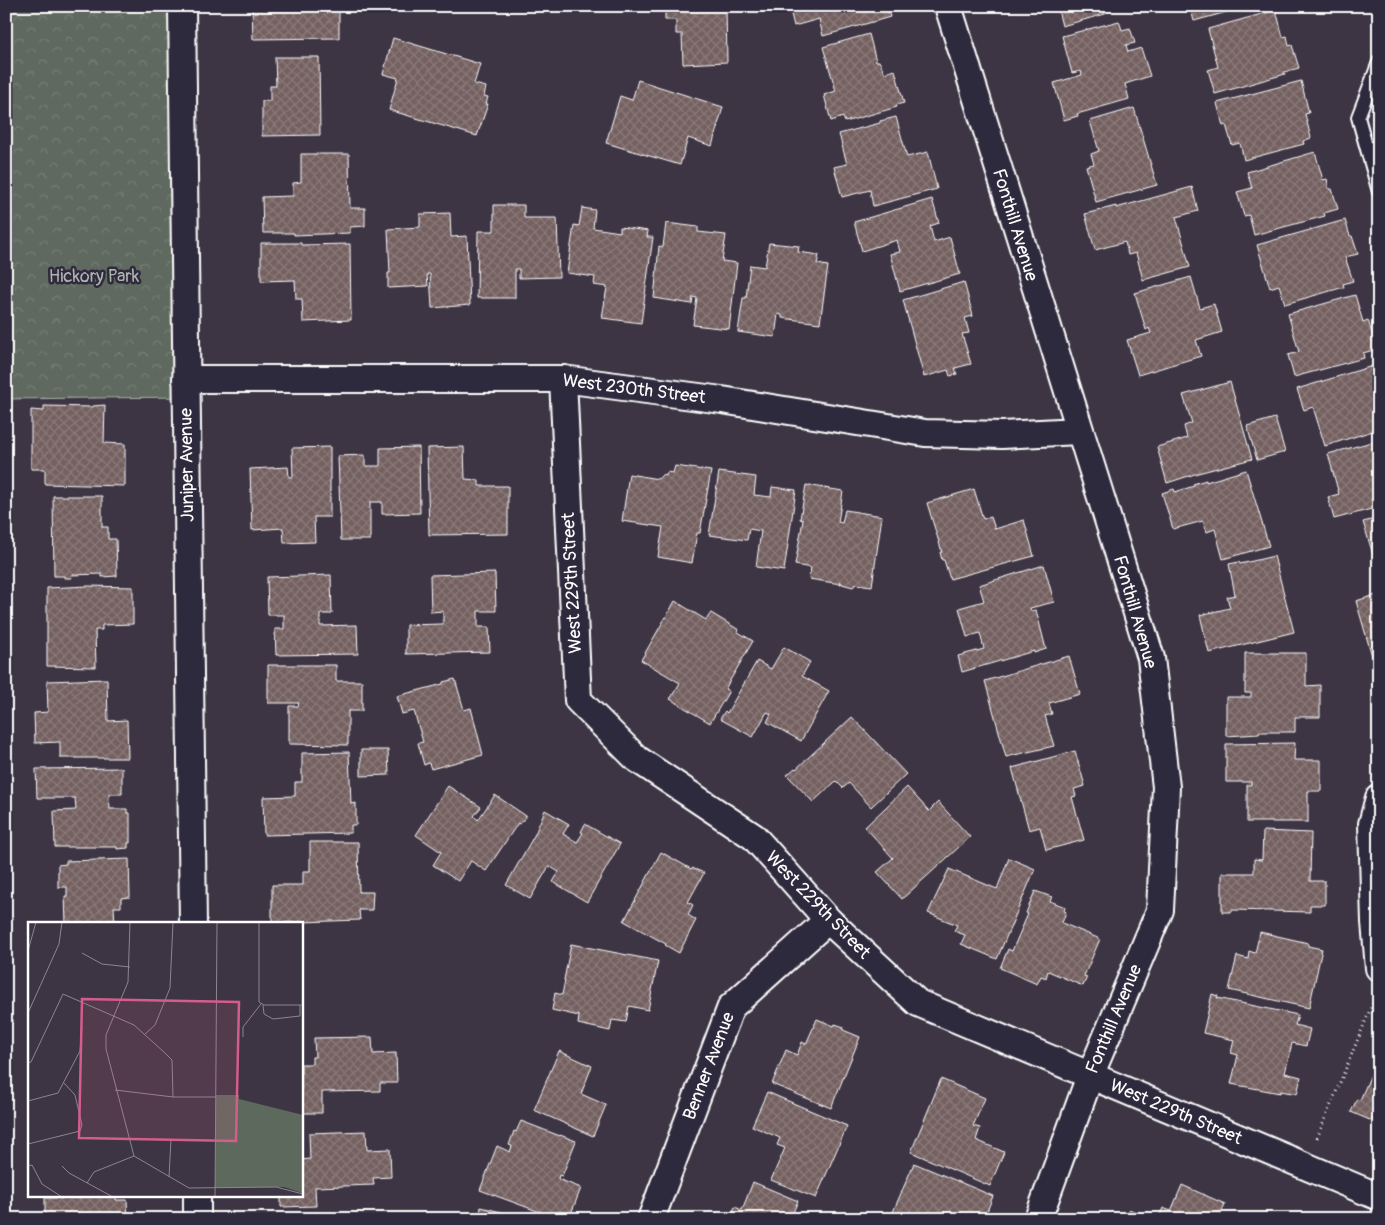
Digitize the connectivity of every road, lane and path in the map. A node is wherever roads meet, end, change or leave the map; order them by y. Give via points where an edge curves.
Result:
1 (182, 6) edge
2 (948, 6) edge
3 (1379, 62) edge
4 (1379, 192) edge
5 (563, 378) junction
6 (186, 379) junction
7 (1079, 431) junction
8 (1379, 798) edge
9 (828, 920) junction
10 (193, 922) edge
11 (1379, 968) edge
12 (1375, 997) dead end
13 (1090, 1076) junction
14 (1305, 1167) junction
15 (1379, 1197) edge
16 (196, 1198) edge
17 (197, 1219) edge
18 (651, 1219) edge
19 (1038, 1219) edge

1 - 6 street, Juniper Avenue
2 - 7 street, Fonthill Avenue
3 - 4 lane via 1358,117
5 - 6 street, West 230th Street
5 - 7 street, West 230th Street via 926,433 1002,435
5 - 9 street, West 229th Street via 578,700 637,759 754,837
6 - 10 street, Juniper Avenue
7 - 13 street, Fonthill Avenue via 1151,658 1166,787 1160,910
8 - 11 street via 1372,824
9 - 13 street, West 229th Street via 918,1004
9 - 18 street, Benner Avenue via 731,1007
12 - 14 path
13 - 14 street, West 229th Street
13 - 19 street, Fonthill Avenue
14 - 15 street, West 229th Street
16 - 17 street

